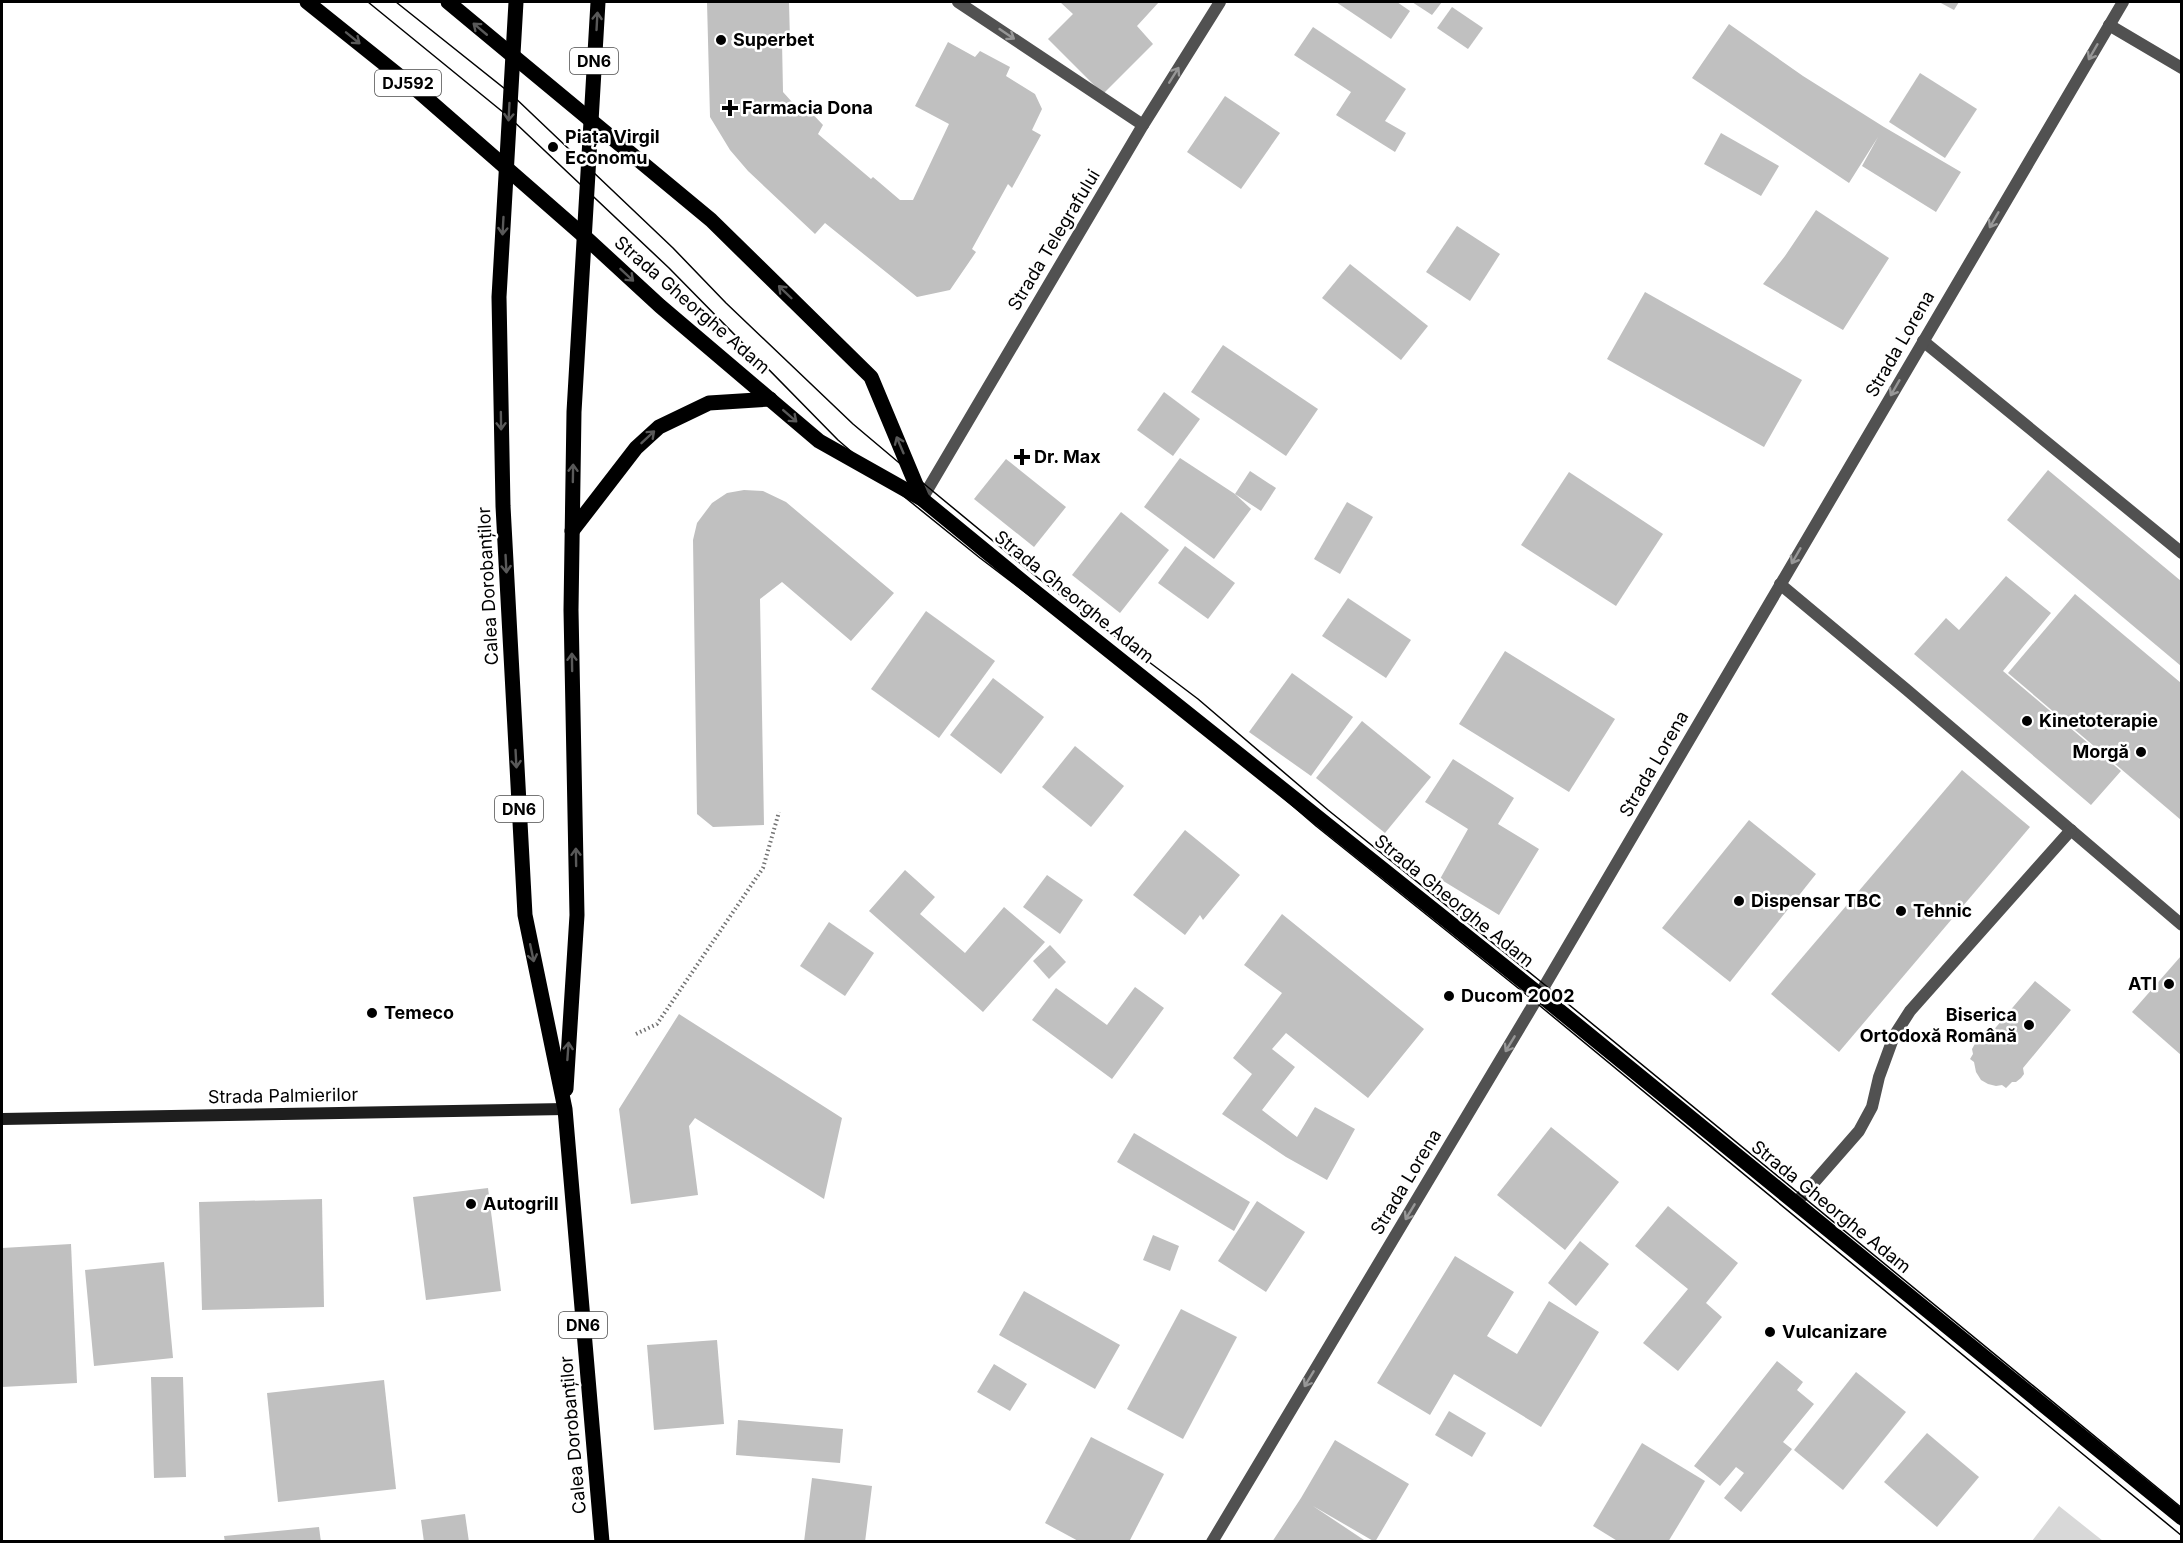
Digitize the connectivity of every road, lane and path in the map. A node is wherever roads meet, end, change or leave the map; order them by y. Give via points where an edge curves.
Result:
1 (307, 2) edge
2 (448, 2) edge
3 (516, 2) edge
4 (598, 2) edge
5 (958, 2) edge
6 (1220, 2) edge
7 (2122, 2) edge
8 (2109, 25) junction
9 (512, 56) junction
10 (2181, 68) edge
11 (590, 121) junction
12 (1143, 125) junction
13 (506, 168) junction
14 (584, 236) junction
15 (1923, 341) junction
16 (770, 399) junction
17 (922, 499) junction
18 (572, 531) junction
19 (2181, 553) edge
20 (1780, 584) junction
21 (779, 812) dead end
22 (2071, 830) junction
23 (2181, 925) edge
24 (1539, 994) junction
25 (636, 1034) dead end
26 (565, 1110) junction
27 (2, 1119) edge
28 (1796, 1203) junction
29 (2181, 1518) edge
30 (602, 1542) edge
31 (1212, 1542) edge

1 -> 13 main road, DJ592
9 -> 2 main road, Strada Gheorghe Adam
3 - 9 main road, DN6
11 -> 4 main road, DN6
5 -> 12 street
12 -> 6 street, Strada Telegrafului
7 - 8 street, Strada Lorena
8 - 10 street
8 -> 15 street, Strada Lorena
9 - 11 main road, Strada Gheorghe Adam
9 -> 13 main road, Calea Dorobanților / DN6
11 - 14 main road, DN6
17 -> 11 main road, Strada Gheorghe Adam via 872,376 711,220
12 - 17 street, Strada Telegrafului
13 - 14 main road, Strada Gheorghe Adam
13 -> 26 main road, Calea Dorobanților / DN6 via 499,297 502,494 524,903
14 -> 16 main road, Strada Gheorghe Adam
18 -> 14 main road, Calea Dorobanților / DN6
15 - 19 street
15 -> 20 street, Strada Lorena
16 -> 17 main road, Strada Gheorghe Adam via 819,441
18 -> 16 main road via 636,447 659,427 709,403
17 - 24 main road, Strada Gheorghe Adam
26 -> 18 main road, Calea Dorobanților / DN6 via 578,915
20 - 22 street
20 - 24 street, Strada Lorena
21 - 25 path via 763,868 657,1024
22 - 23 street
22 - 28 street via 1911,1011 1894,1036 1872,1107 1859,1131
24 - 28 main road, Strada Gheorghe Adam
24 -> 31 street, Strada Lorena
26 - 27 street, Strada Palmierilor
26 - 30 main road, Calea Dorobanților / DN6
28 - 29 main road, Strada Gheorghe Adam

